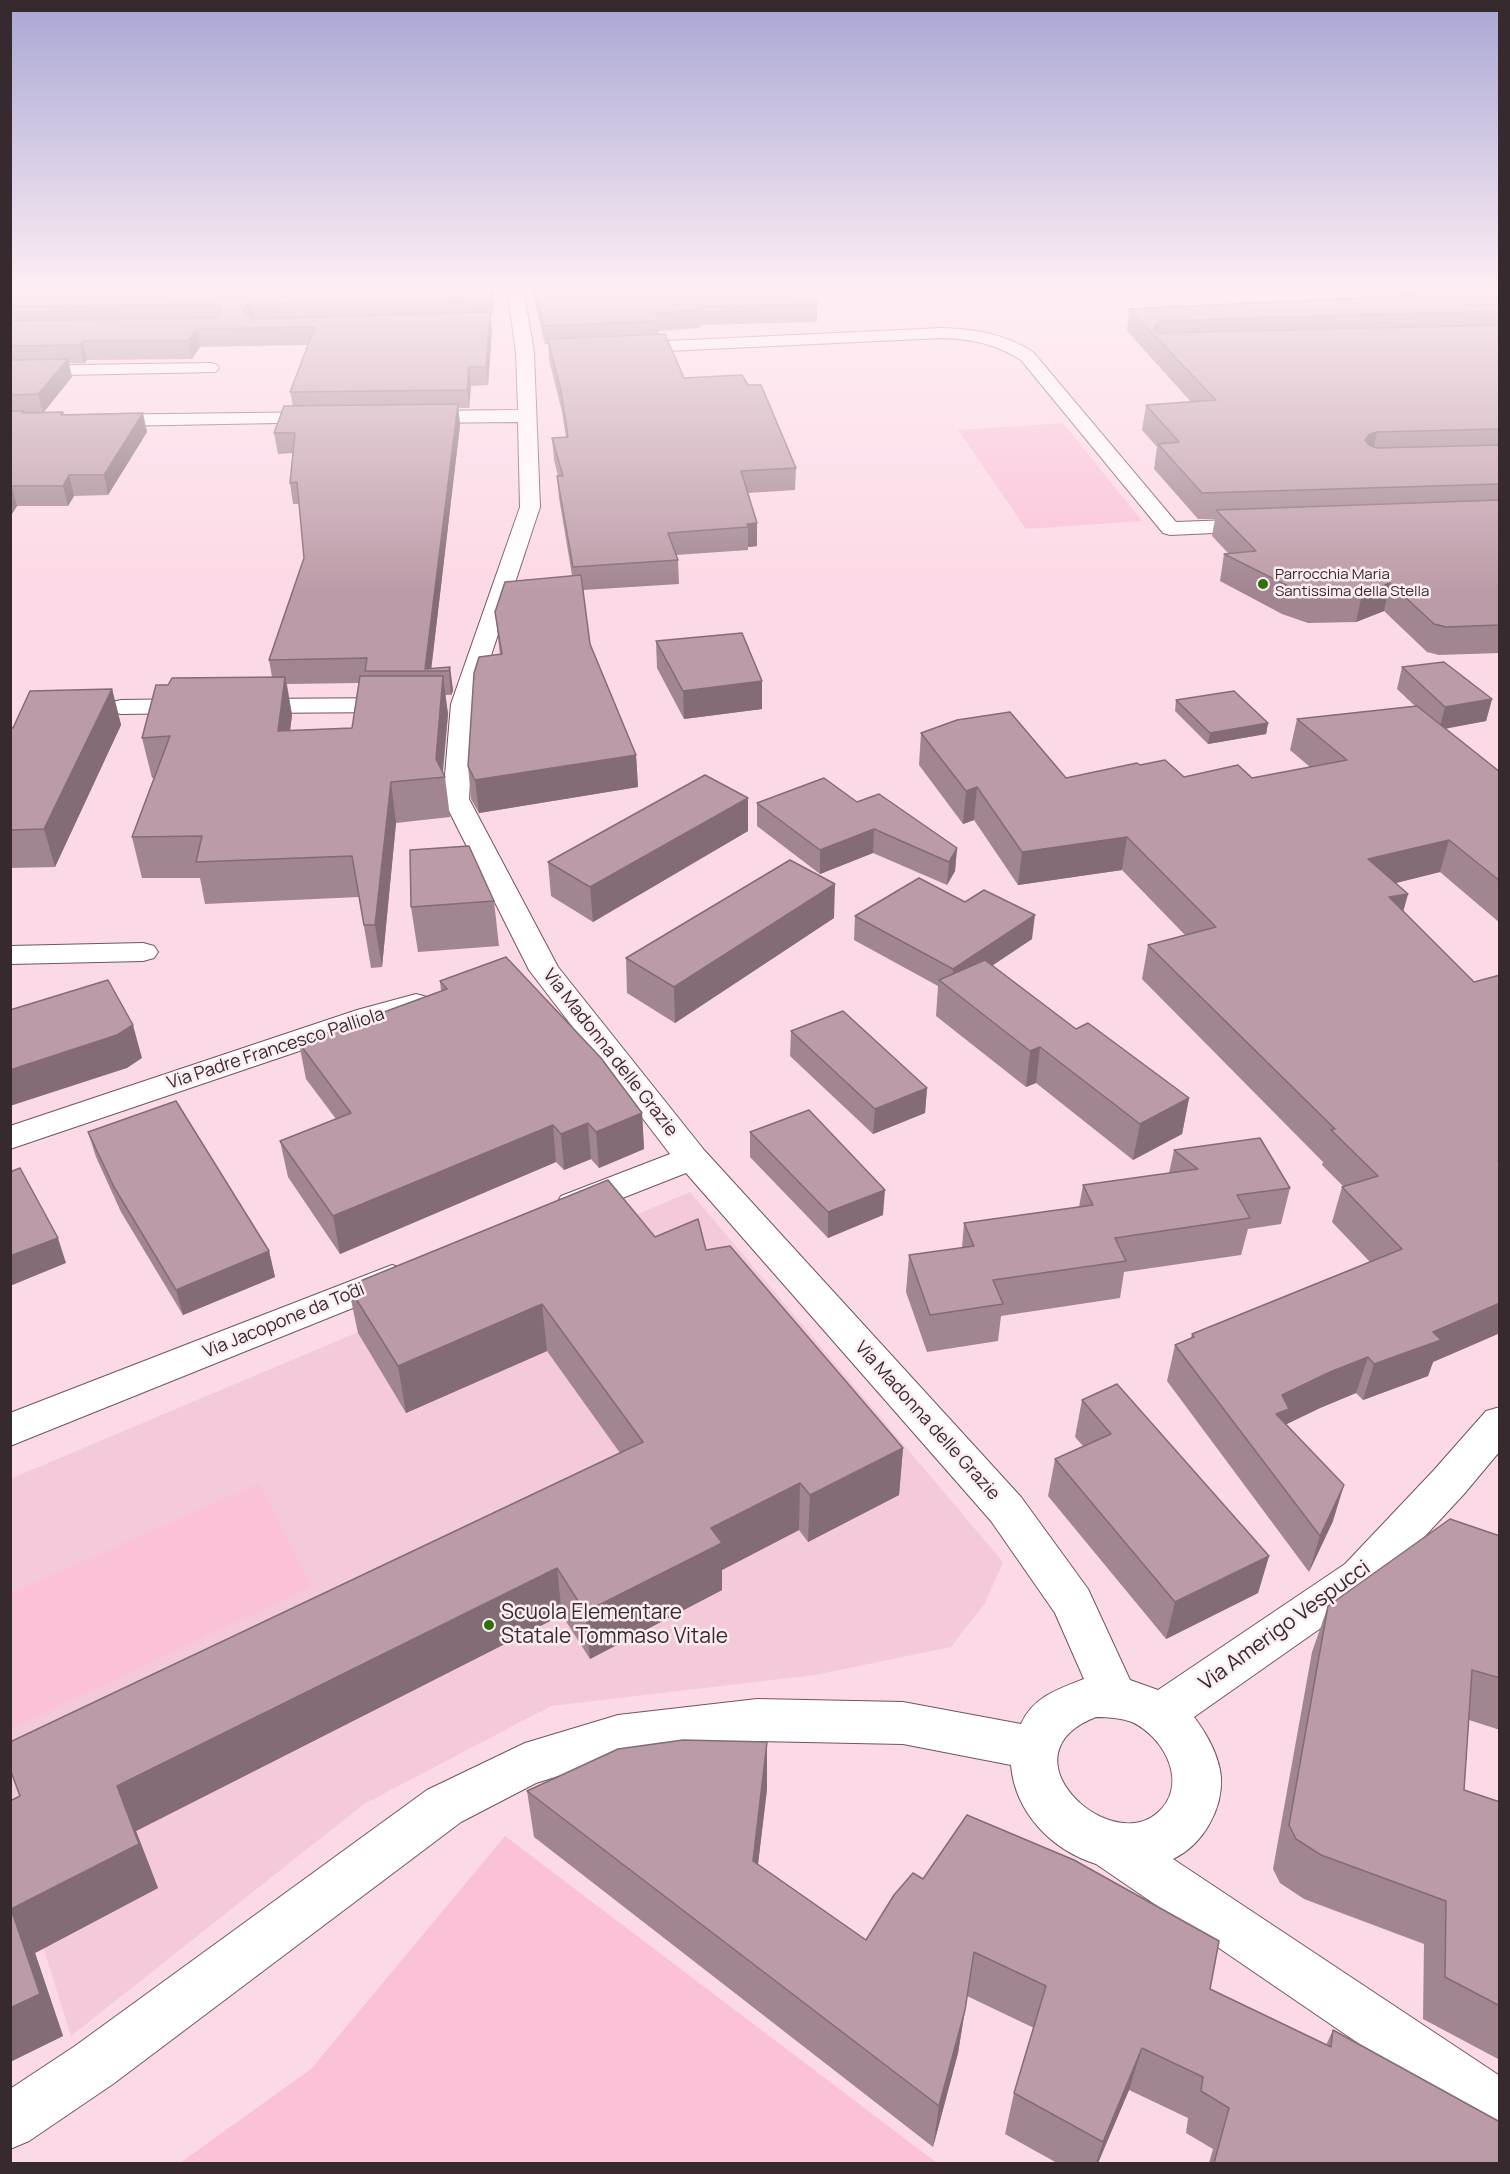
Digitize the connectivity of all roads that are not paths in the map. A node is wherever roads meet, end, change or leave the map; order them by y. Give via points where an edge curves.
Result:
1 (531, 388) edge
2 (1054, 388) edge
3 (527, 416) junction
4 (398, 417) edge
5 (339, 418) edge
6 (10, 422) edge
7 (1275, 525) edge
8 (443, 704) junction
9 (120, 707) dead end
10 (143, 952) dead end
11 (10, 955) edge
12 (544, 970) junction
13 (511, 979) edge
14 (446, 997) edge
15 (10, 1138) edge
16 (692, 1158) junction
17 (538, 1219) edge
18 (417, 1268) edge
19 (1500, 1422) edge
20 (10, 1430) edge
21 (1115, 1697) junction
22 (1160, 1715) junction
23 (1034, 1748) junction
24 (1112, 1846) junction
25 (1500, 2108) edge
26 (10, 2122) edge

1 - 3 street, Via Madonna delle Grazie
2 - 7 street via 1170,529
3 - 4 street
3 - 8 street, Via Madonna delle Grazie via 530,507
5 - 6 street
8 - 9 street
8 - 12 street, Via Madonna delle Grazie via 456,799
10 - 11 street
12 - 13 street
12 - 16 street, Via Madonna delle Grazie
14 - 15 street, Via Padre Francesco Palliola via 369,1017
16 - 17 street
16 - 21 street, Via Madonna delle Grazie via 1006,1509 1072,1602
18 - 20 street, Via Jacopone da Todi
19 - 22 street, Via Amerigo Vespucci via 1360,1577
21 - 22 street via 1139,1703
21 - 23 street via 1076,1700 1056,1711 1042,1727
22 - 24 street via 1193,1756 1198,1780 1194,1804 1183,1824 1164,1839 1139,1847
23 - 24 street via 1034,1771 1041,1793 1055,1815 1076,1832
23 - 26 street via 903,1723 757,1720 618,1736 525,1766 444,1806
24 - 25 street

